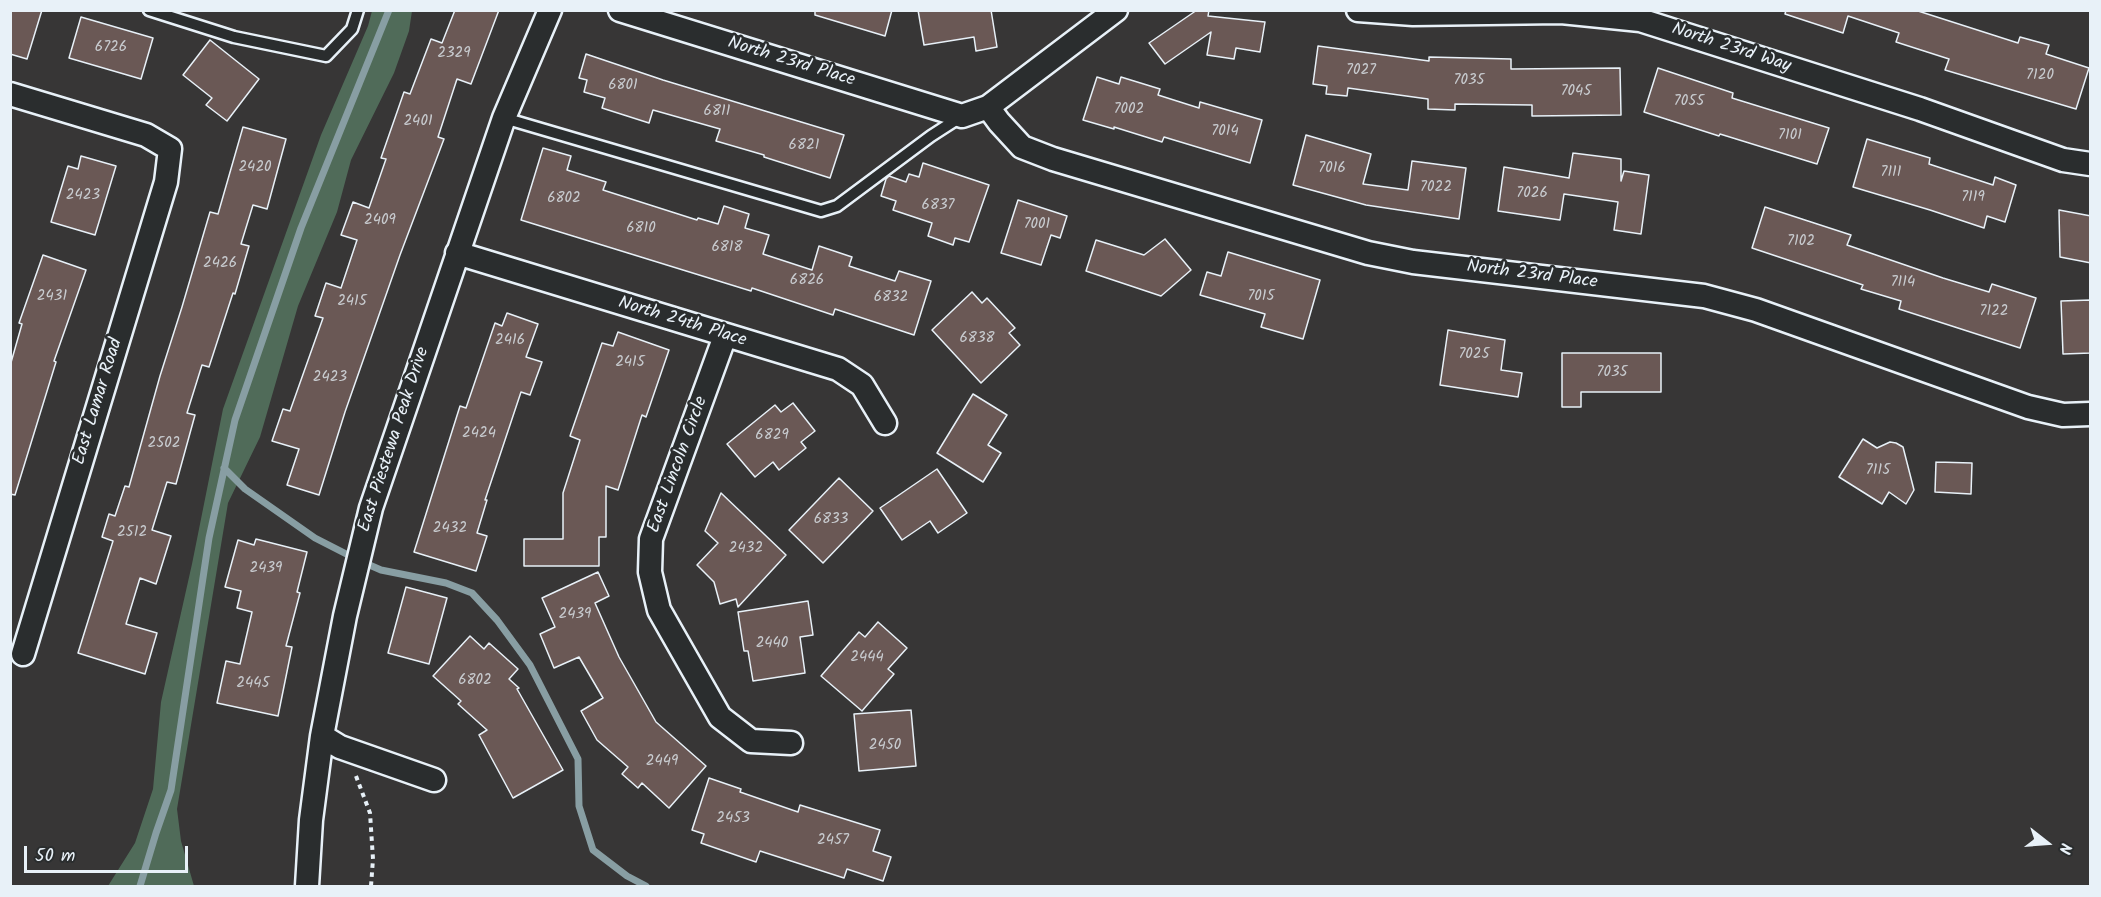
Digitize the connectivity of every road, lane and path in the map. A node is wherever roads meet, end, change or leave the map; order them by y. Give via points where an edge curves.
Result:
1 (149, 10) edge
2 (358, 10) edge
3 (550, 10) edge
4 (620, 10) edge
5 (1116, 10) edge
6 (1358, 10) edge
7 (10, 94) edge
8 (988, 107) junction
9 (962, 116) junction
10 (504, 118) junction
11 (2091, 164) edge
12 (457, 254) junction
13 (725, 336) junction
14 (2091, 414) edge
15 (885, 423) dead end
16 (23, 654) dead end
17 (322, 736) junction
18 (791, 742) dead end
19 (347, 750) junction
20 (434, 780) dead end
21 (307, 886) edge
22 (370, 886) edge

1 - 2 lane via 234,37 326,56 352,29
3 - 10 street, East Piestewa Peak Drive
4 - 9 street, North 23rd Place
5 - 8 street
6 - 11 street, North 23rd Way via 1413,14 1561,12 1640,20 1920,109 2063,160
7 - 16 street, East Lamar Road via 146,135 170,149 166,182
8 - 9 street
8 - 14 street, North 23rd Place via 1022,147 1053,159 1368,253 1413,262 1704,296 1756,310 2028,407 2062,415
9 - 10 lane via 837,206 820,211
10 - 12 street, East Piestewa Peak Drive
12 - 13 street, North 24th Place
12 - 17 street, East Piestewa Peak Drive via 371,508
13 - 15 street, North 24th Place via 838,369 862,385
13 - 18 street, East Lincoln Circle via 651,539 650,572 659,610 720,717 752,741
17 - 19 street
17 - 21 street, East Piestewa Peak Drive
19 - 20 street
19 - 22 path via 370,813

